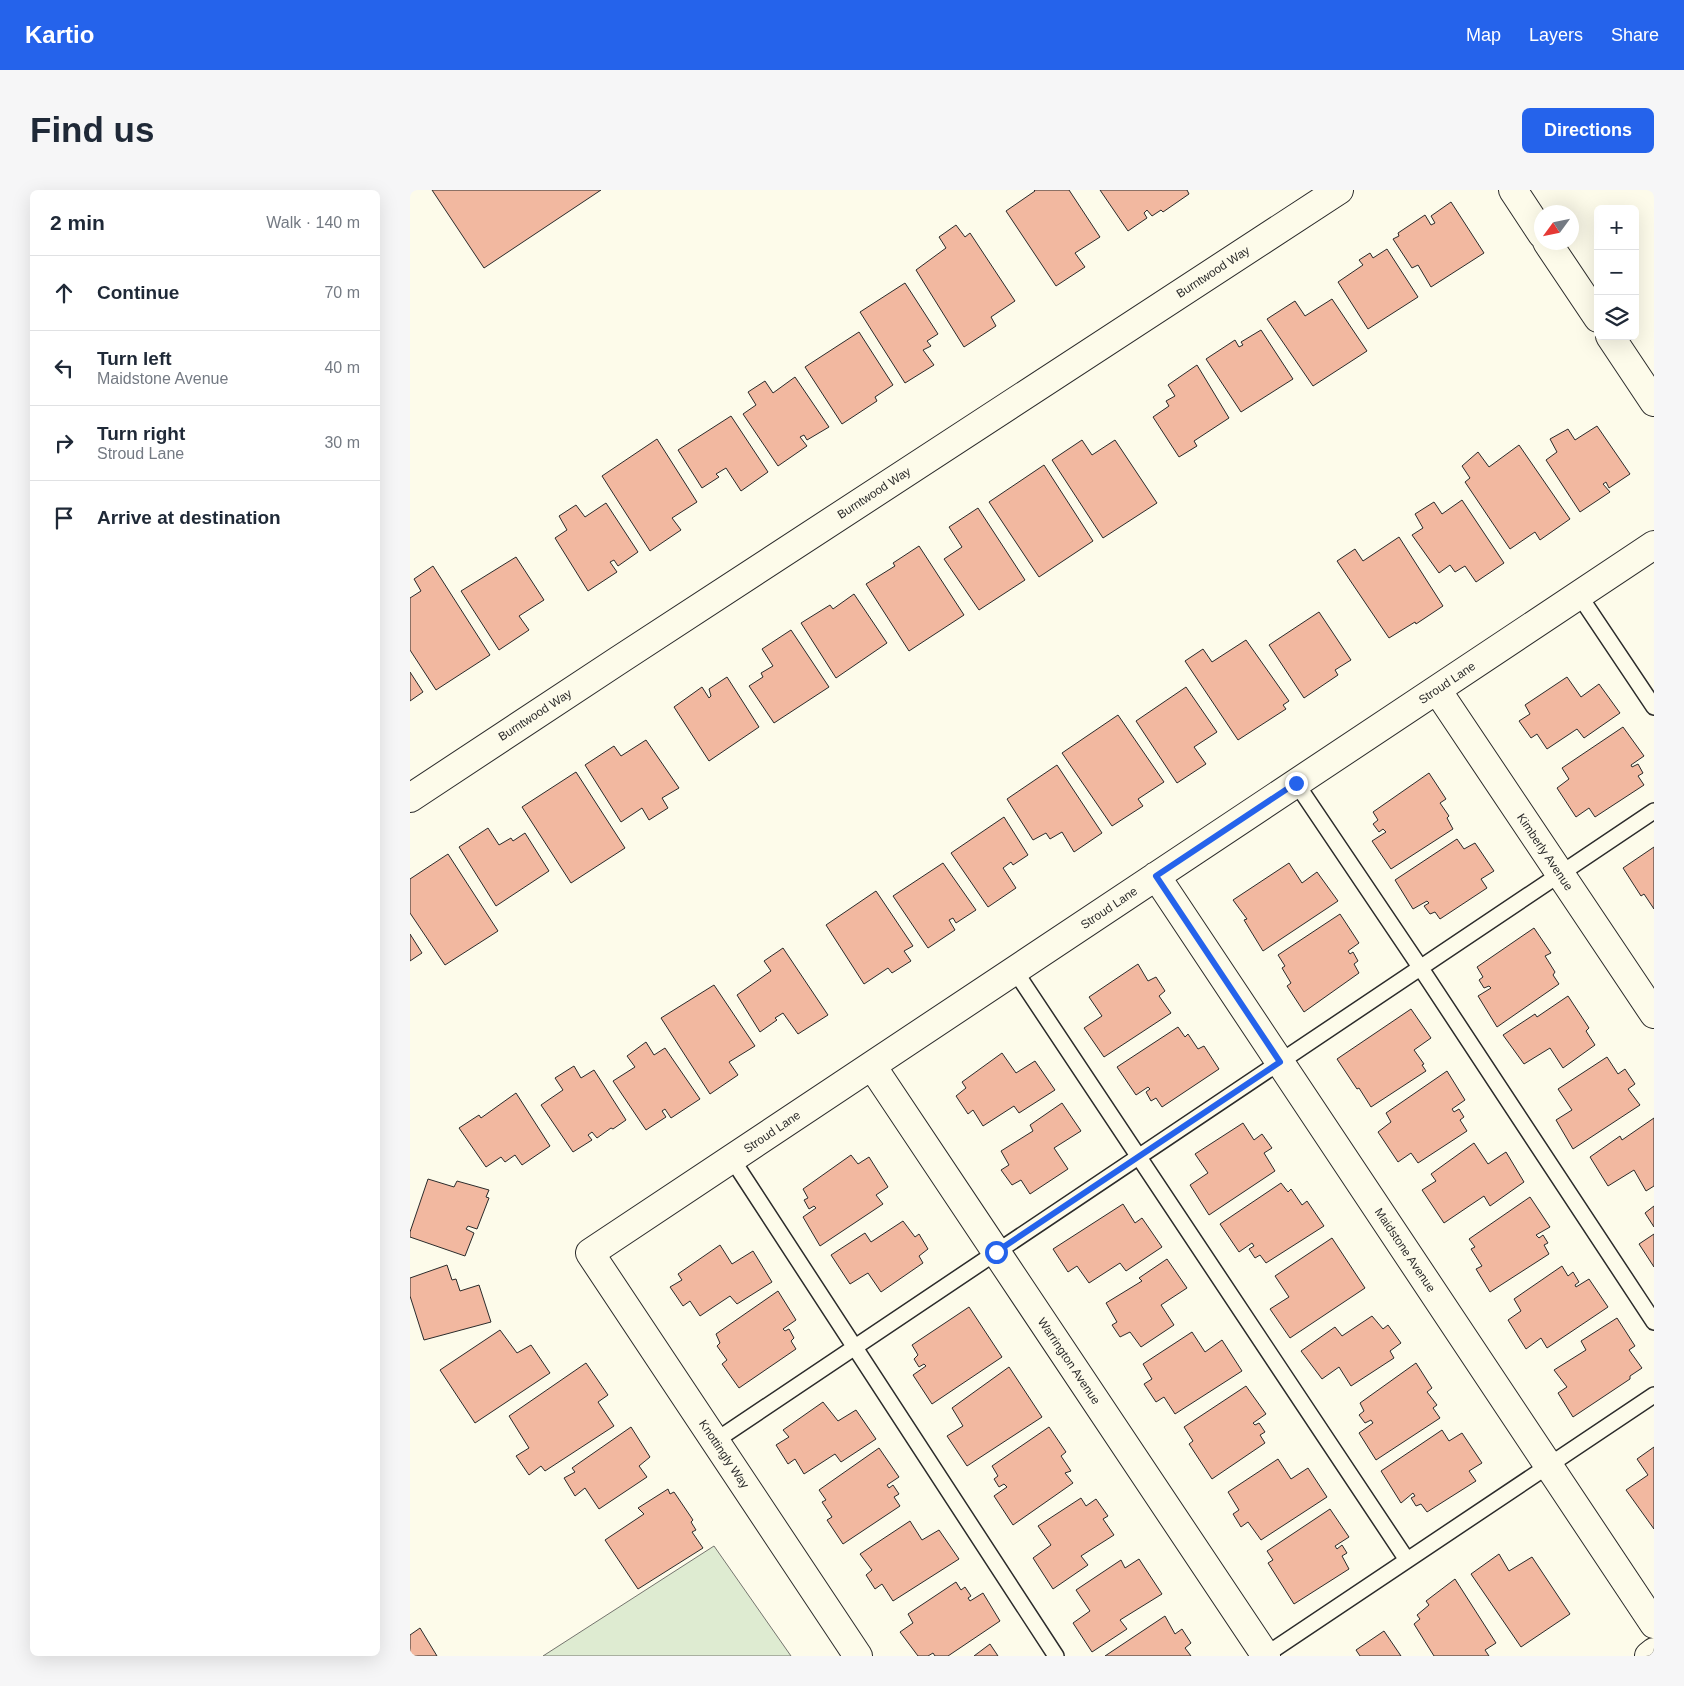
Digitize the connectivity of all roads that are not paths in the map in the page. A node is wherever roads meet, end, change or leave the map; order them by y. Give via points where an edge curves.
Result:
1 (1339, 190) edge
2 (1512, 190) edge
3 (1534, 222) edge
4 (1553, 250) edge
5 (1594, 312) edge
6 (1613, 340) edge
7 (1654, 402) edge
8 (1654, 545) edge
9 (1579, 595) junction
10 (1437, 690) junction
11 (1654, 707) edge
12 (1296, 783) junction
13 (410, 798) edge
14 (1654, 811) edge
15 (1560, 874) junction
16 (1156, 876) junction
17 (1420, 967) junction
18 (1015, 971) junction
19 (1654, 1014) edge
20 (1280, 1062) junction
21 (872, 1066) junction
22 (1139, 1156) junction
23 (732, 1159) junction
24 (996, 1252) junction
25 (590, 1253) joint
26 (1654, 1322) edge
27 (854, 1347) junction
28 (1654, 1395) edge
29 (715, 1441) junction
30 (1548, 1466) junction
31 (1407, 1560) junction
32 (1654, 1624) edge
33 (1654, 1652) edge
34 (858, 1656) edge
35 (1056, 1656) edge
36 (1265, 1656) edge
37 (1649, 1656) edge

1 - 13 street, Burntwood Way
2 - 3 street
4 - 5 street
6 - 7 street
8 - 9 street, Stroud Lane
9 - 10 street, Stroud Lane
9 - 11 lane
10 - 12 street, Stroud Lane
10 - 15 street, Kimberly Avenue
12 - 16 street, Stroud Lane
12 - 17 lane
14 - 15 lane
15 - 17 lane
15 - 19 street, Kimberly Avenue
16 - 18 street, Stroud Lane
16 - 20 street, Maidstone Avenue
17 - 20 lane
17 - 26 lane
18 - 21 street, Stroud Lane
18 - 22 lane
20 - 22 lane
20 - 30 street, Maidstone Avenue
21 - 23 street, Stroud Lane
21 - 24 street, Warrington Avenue
22 - 24 lane
22 - 31 lane
23 - 25 street, Stroud Lane
23 - 27 lane
24 - 27 lane
24 - 36 street, Warrington Avenue
25 - 29 street, Knottingly Way
27 - 29 lane
27 - 35 lane
28 - 30 lane
29 - 34 street, Knottingly Way
30 - 31 lane
30 - 32 street, Maidstone Avenue
31 - 36 lane
33 - 37 street

